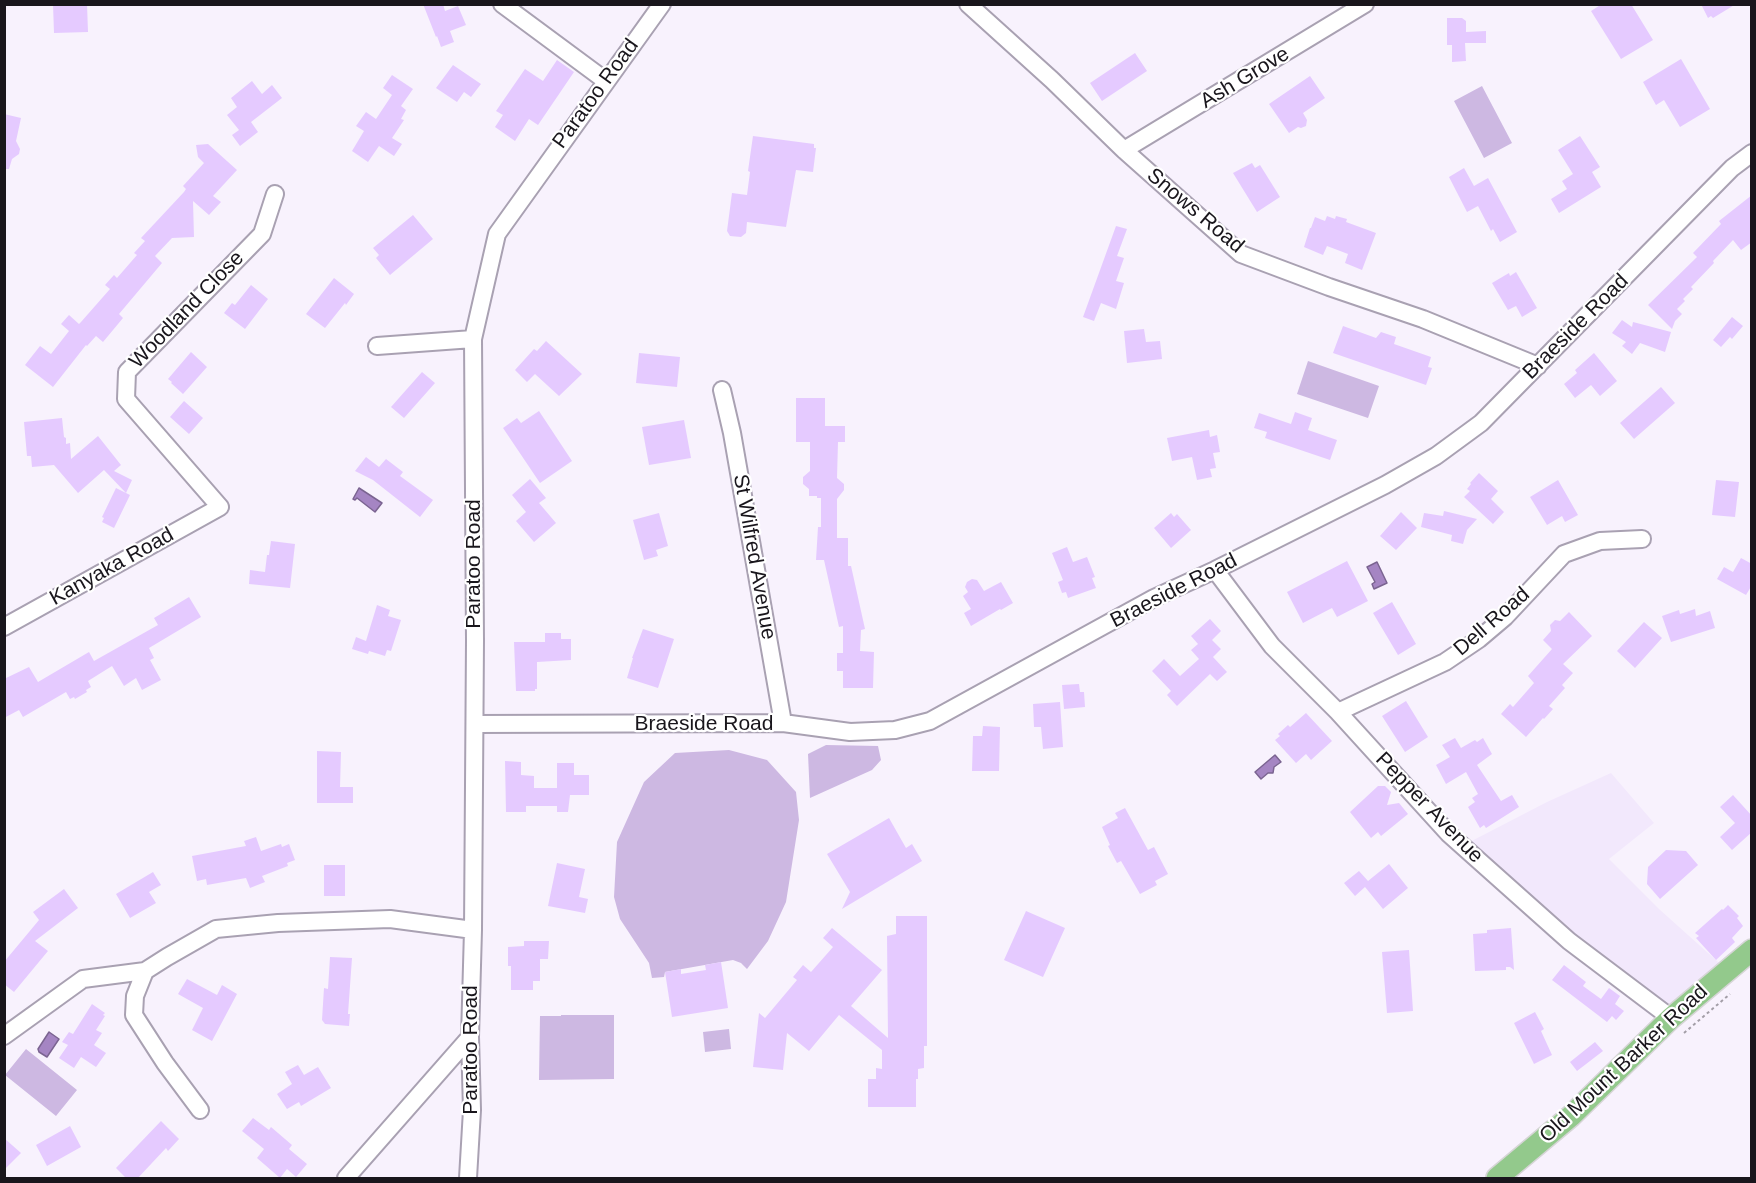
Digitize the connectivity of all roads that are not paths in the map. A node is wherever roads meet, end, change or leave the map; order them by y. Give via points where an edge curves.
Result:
1 (502, 4) edge
2 (662, 4) edge
3 (968, 4) edge
4 (1365, 4) edge
5 (606, 81) junction
6 (1124, 150) junction
7 (1752, 153) edge
8 (275, 194) dead end
9 (473, 339) junction
10 (377, 346) dead end
11 (1538, 366) junction
12 (722, 390) dead end
13 (220, 507) joint
14 (1642, 539) dead end
15 (1215, 570) junction
16 (4, 627) edge
17 (1338, 712) junction
18 (783, 723) junction
19 (475, 724) junction
20 (473, 930) junction
21 (1752, 950) edge
22 (145, 971) junction
23 (1671, 1018) junction
24 (4, 1036) edge
25 (470, 1037) junction
26 (200, 1110) dead end
27 (1502, 1176) edge
28 (346, 1179) edge
29 (468, 1179) edge

1 - 5 street
2 - 5 street, Paratoo Road
3 - 6 street, Snows Road
4 - 6 street, Ash Grove
5 - 9 street, Paratoo Road via 497,234
6 - 11 street, Snows Road via 1241,254 1423,319
7 - 11 street, Braeside Road via 1732,168
8 - 13 street, Woodland Close via 262,234 127,372 126,399
9 - 10 street
9 - 19 street, Paratoo Road
11 - 15 street, Braeside Road via 1481,423 1436,456
12 - 18 street, St Wilfred Avenue
13 - 16 street, Kanyaka Road
14 - 17 street, Dell Road via 1600,540 1564,554 1479,639 1445,662
15 - 17 street, Pepper Avenue via 1272,646
15 - 18 street, Braeside Road via 1154,598 930,721 895,730 850,732
17 - 23 street, Pepper Avenue via 1449,834 1569,941
18 - 19 street, Braeside Road
19 - 20 street, Paratoo Road
20 - 22 street via 390,919 216,929
20 - 25 street, Paratoo Road
21 - 23 main road, Old Mount Barker Road
22 - 24 street via 83,979
22 - 26 street via 135,996 134,1015
23 - 27 main road, Old Mount Barker Road via 1571,1116
25 - 28 street
25 - 29 street, Paratoo Road via 472,1110

